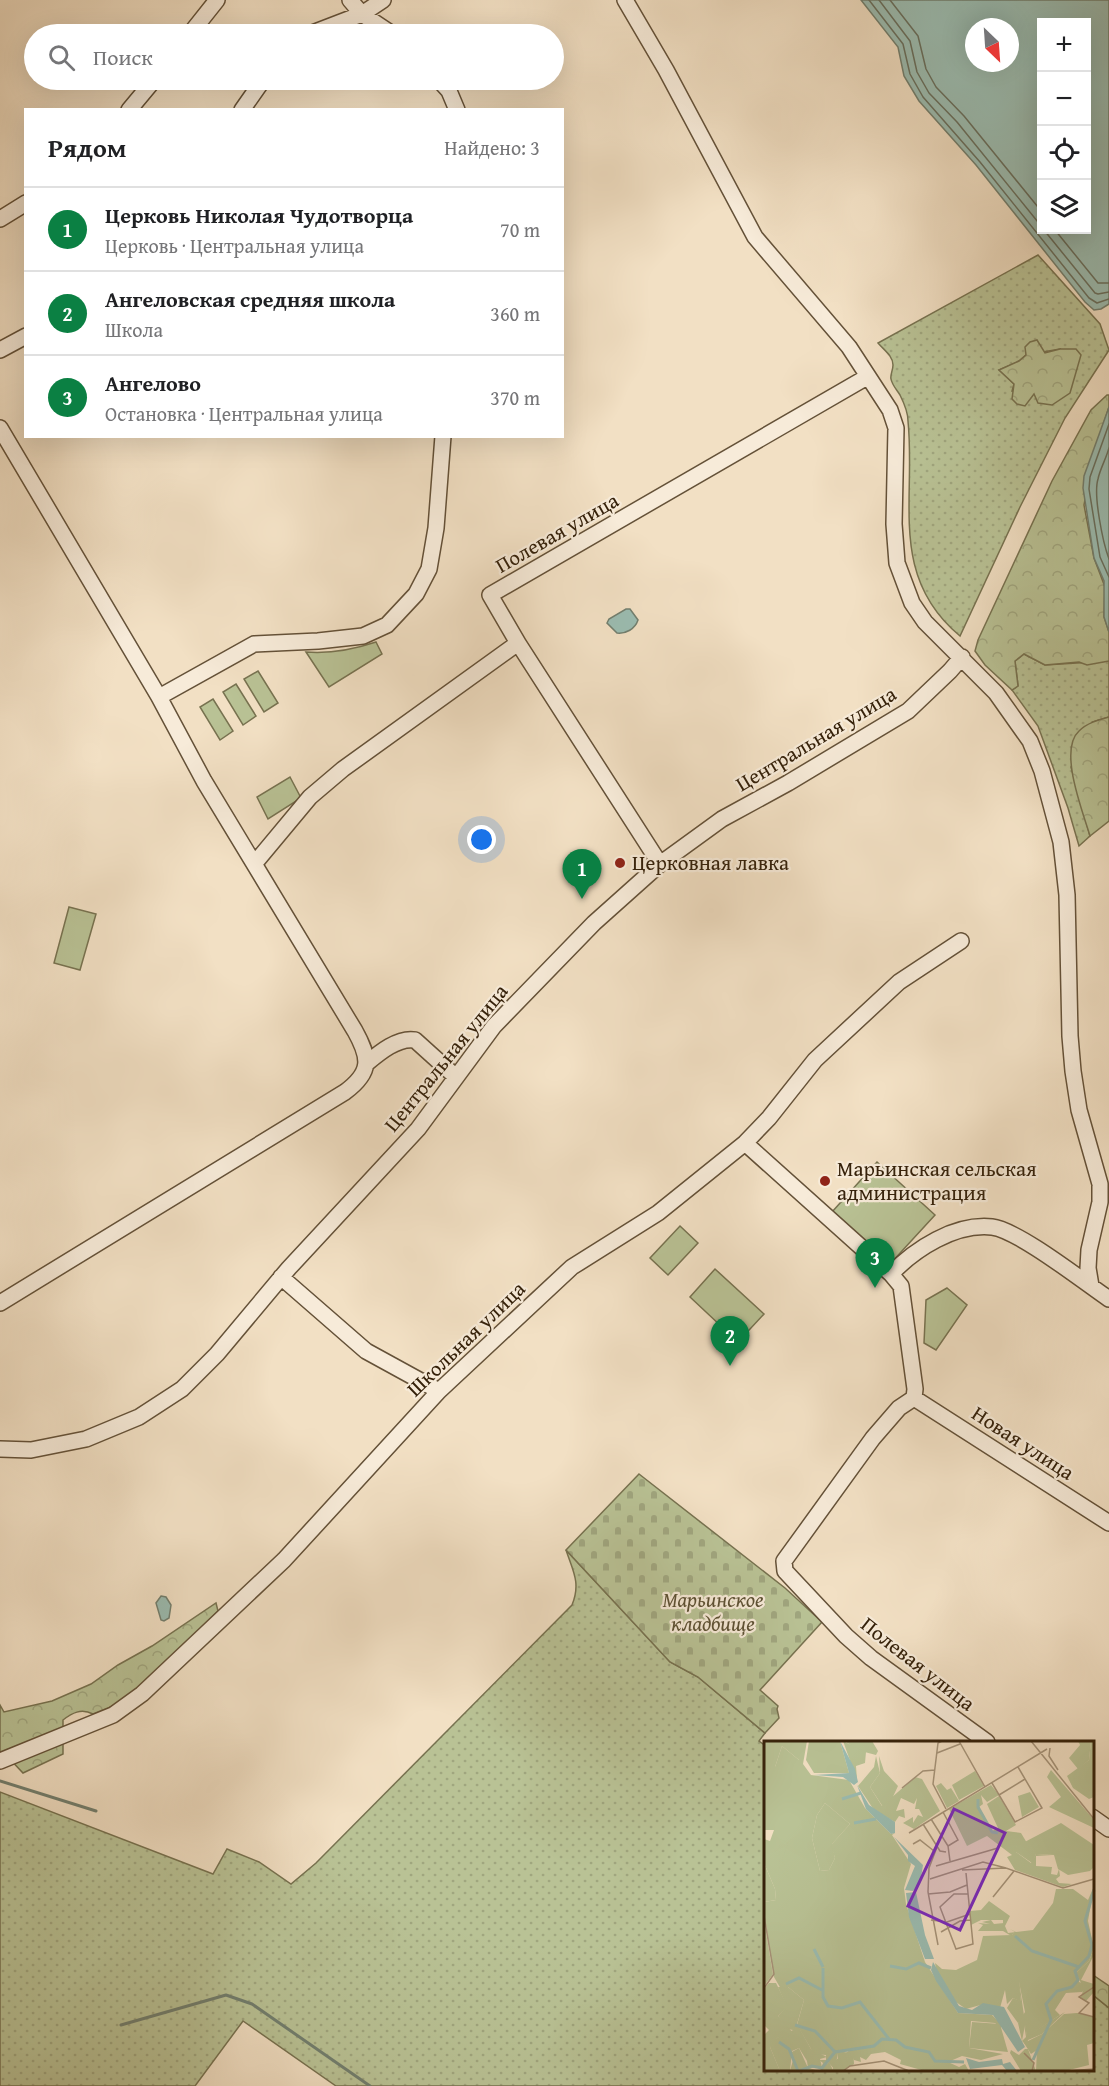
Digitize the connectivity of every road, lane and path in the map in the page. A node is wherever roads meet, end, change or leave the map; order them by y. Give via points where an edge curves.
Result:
1 (217, 0) edge
2 (350, 0) edge
3 (383, 0) edge
4 (625, 0) edge
5 (362, 14) junction
6 (198, 24) edge
7 (336, 24) edge
8 (377, 24) edge
9 (146, 90) edge
10 (256, 90) edge
11 (448, 90) edge
12 (131, 108) edge
13 (243, 108) edge
14 (456, 108) edge
15 (24, 204) edge
16 (0, 219) edge
17 (24, 337) edge
18 (0, 350) edge
19 (867, 377) junction
20 (0, 428) edge
21 (443, 438) edge
22 (518, 643) junction
23 (962, 657) junction
24 (159, 697) junction
25 (255, 862) junction
26 (660, 864) junction
27 (961, 941) dead end
28 (367, 1063) junction
29 (456, 1077) junction
30 (745, 1143) junction
31 (1104, 1200) edge
32 (891, 1274) junction
33 (281, 1277) junction
34 (1091, 1286) junction
35 (1109, 1299) edge
36 (0, 1303) edge
37 (439, 1391) junction
38 (914, 1398) junction
39 (0, 1449) edge
40 (1109, 1523) edge
41 (984, 1741) edge
42 (0, 1761) edge
43 (1094, 1818) edge
44 (1109, 1829) edge

1 - 6 street
2 - 5 street
3 - 5 street
4 - 19 street via 755,237 849,347
5 - 7 street
5 - 8 street
9 - 12 street
10 - 13 street
11 - 14 street
15 - 16 street
17 - 18 street
19 - 22 street, Полевая улица via 489,596
19 - 23 street via 890,410 897,428 894,524 897,563 904,584 924,622
20 - 24 street
21 - 24 street via 429,568 416,594 387,625 363,636 254,644
22 - 25 street via 343,769 310,797
22 - 26 street
23 - 26 street, Центральная улица via 908,711 722,819
23 - 31 street via 996,693 1030,741 1053,806 1067,895 1073,1071 1079,1110
24 - 25 street via 204,781
25 - 28 street via 363,1045
26 - 29 street, Центральная улица via 560,957 494,1026
27 - 30 street, Школьная улица via 898,982 815,1060
28 - 29 street via 388,1048 415,1040
28 - 36 street via 356,1084 345,1092
29 - 33 street, Центральная улица via 418,1129
30 - 32 street
30 - 37 street, Школьная улица via 658,1213 572,1267
31 - 34 street via 1089,1248
32 - 34 street via 929,1243 969,1229 992,1227 1021,1239
32 - 38 street via 902,1286
33 - 37 street via 366,1351
33 - 39 street, Центральная улица via 199,1374 162,1403 86,1439 31,1450
34 - 35 street
37 - 42 street, Школьная улица via 284,1560 142,1694 113,1715
38 - 40 street, Новая улица
38 - 41 street, Полевая улица via 899,1408 873,1438 784,1561 785,1571 855,1643
43 - 44 street

